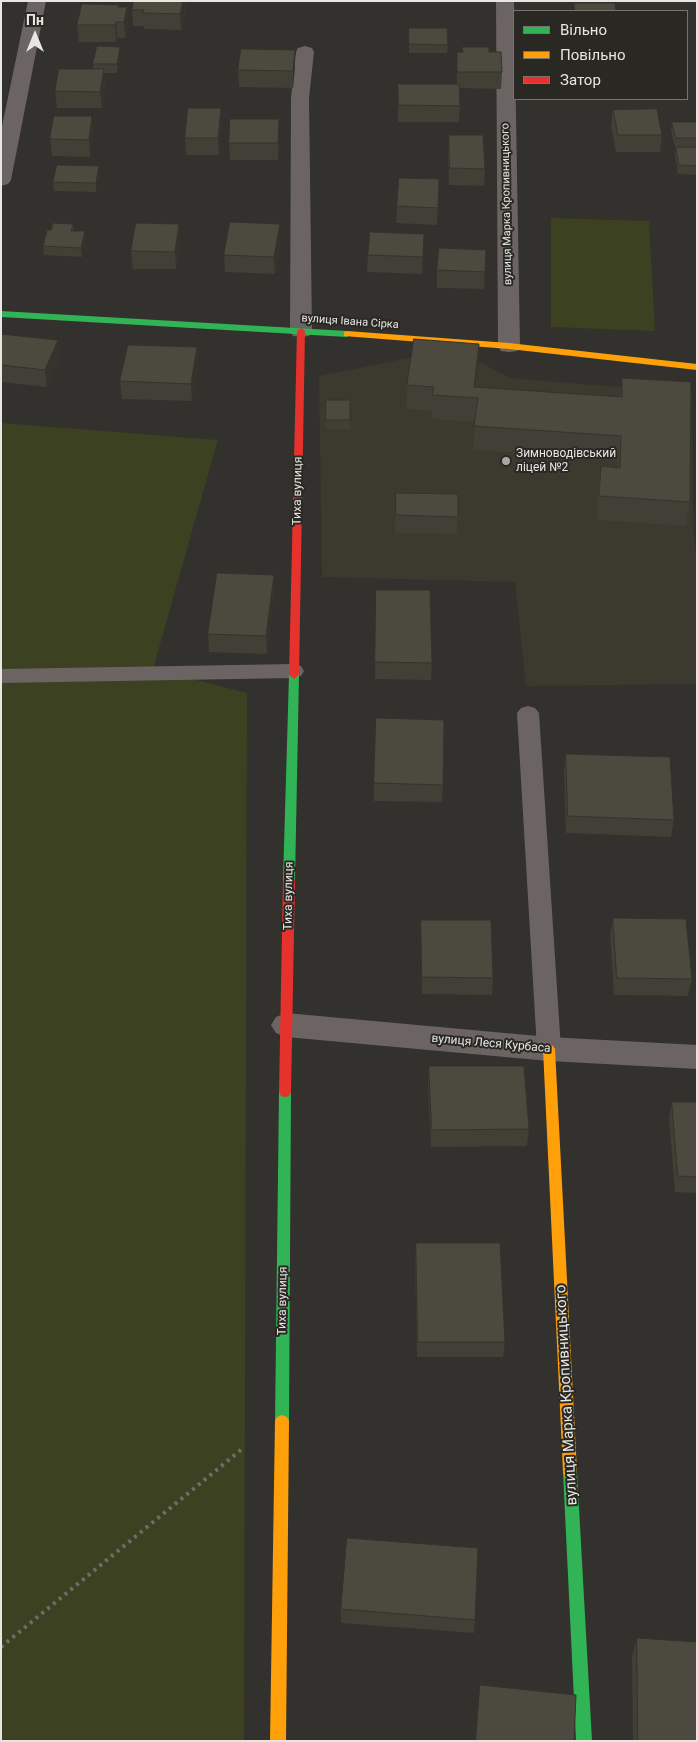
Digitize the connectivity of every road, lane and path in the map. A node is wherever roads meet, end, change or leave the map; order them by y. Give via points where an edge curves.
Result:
1 (38, 1) edge
2 (505, 1) edge
3 (305, 52) dead end
4 (1, 180) edge
5 (1, 314) edge
6 (301, 331) junction
7 (509, 346) junction
8 (697, 367) edge
9 (294, 671) junction
10 (1, 676) edge
11 (528, 713) dead end
12 (286, 1025) junction
13 (550, 1049) junction
14 (697, 1057) edge
15 (282, 1417) junction
16 (1, 1647) edge
17 (278, 1741) edge
18 (584, 1741) edge

1 - 4 street
2 - 7 street, вулиця Марка Кропивницького
3 - 6 street, Тиха вулиця via 300,98
5 - 6 street, вулиця Івана Сірка
6 - 7 street, вулиця Івана Сірка
6 - 9 street, Тиха вулиця
7 - 8 street, вулиця Івана Сірка
9 - 10 lane
9 - 12 street, Тиха вулиця
11 - 13 lane
12 - 13 street, вулиця Леся Курбаса
12 - 15 street, Тиха вулиця
13 - 14 street, вулиця Леся Курбаса
13 - 18 street, вулиця Марка Кропивницького
15 - 16 path
15 - 17 street, Тиха вулиця

